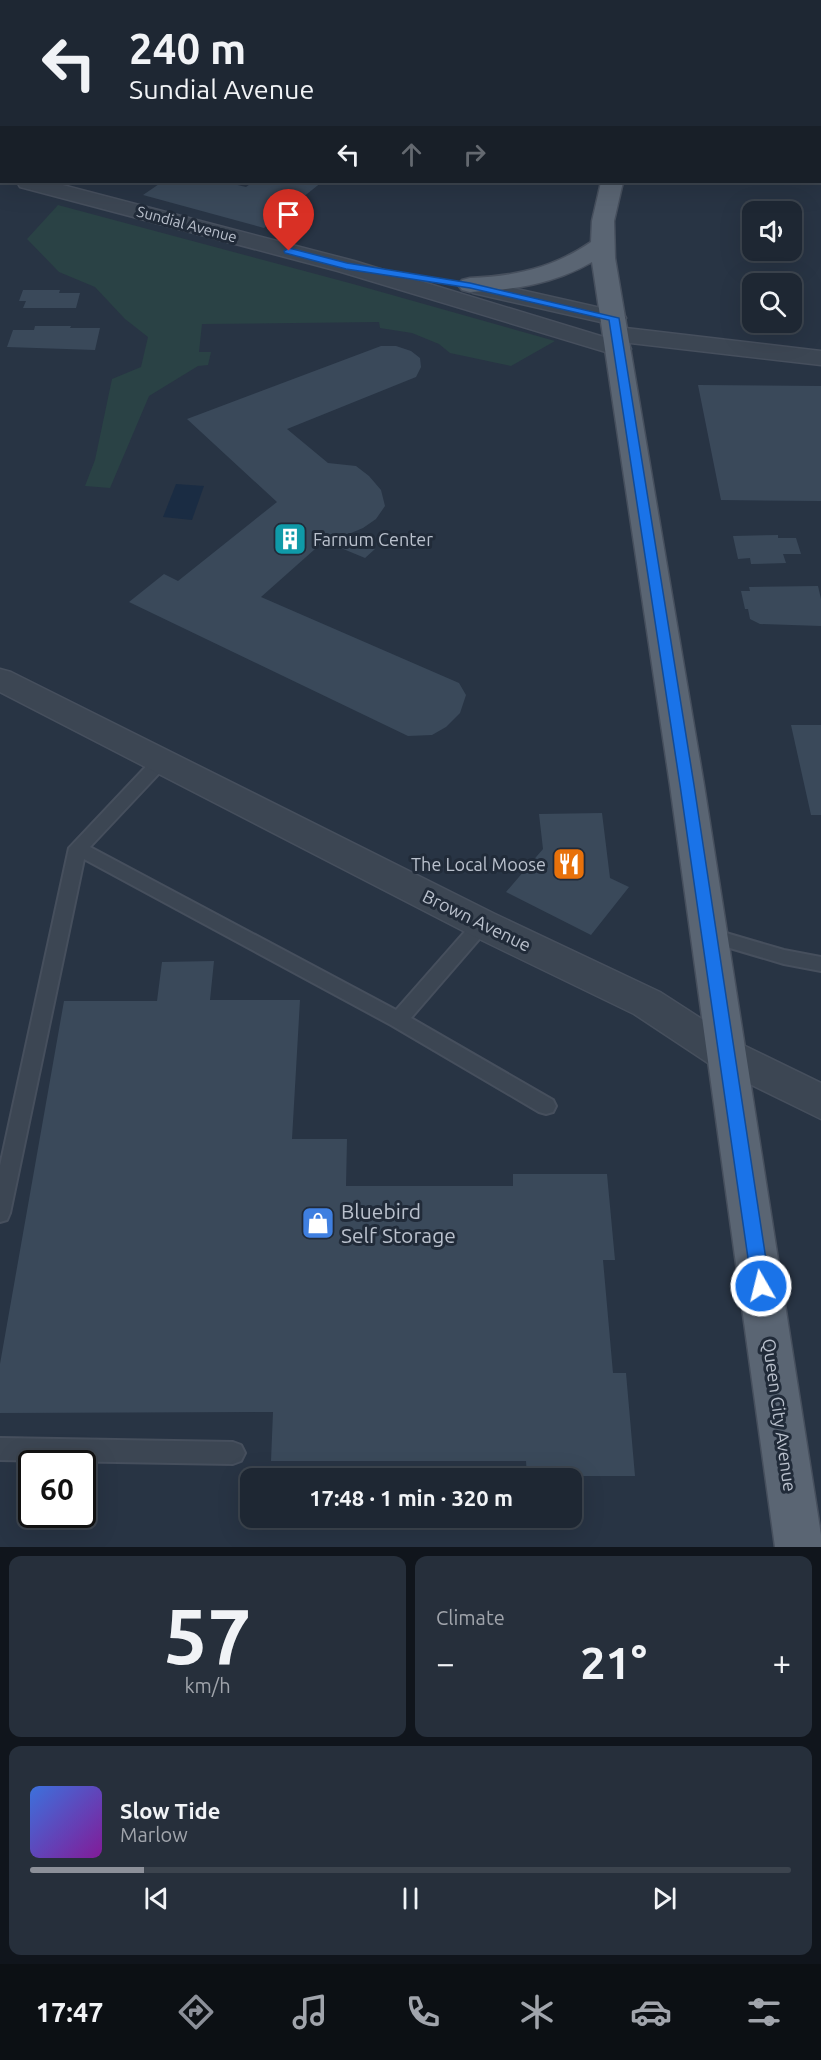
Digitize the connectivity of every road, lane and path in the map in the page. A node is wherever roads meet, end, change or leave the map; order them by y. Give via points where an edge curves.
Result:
1 (32, 183) edge
2 (612, 183) edge
3 (601, 246) junction
4 (346, 266) junction
5 (470, 285) junction
6 (616, 334) junction
7 (821, 358) edge
8 (0, 679) edge
9 (161, 761) junction
10 (78, 848) junction
11 (482, 924) junction
12 (709, 935) junction
13 (821, 964) edge
14 (398, 1020) junction
15 (725, 1054) junction
16 (821, 1102) edge
17 (546, 1106) dead end
18 (0, 1213) edge
19 (0, 1449) edge
20 (233, 1453) dead end
21 (799, 1547) edge

1 - 4 street, Sundial Avenue
2 - 3 main road, Queen City Avenue via 602,222
3 - 5 main road via 580,261 537,279
3 - 6 main road, Queen City Avenue
4 - 5 street, Sundial Avenue
4 - 6 street, Sundial Avenue
5 - 6 street, Sundial Avenue
6 - 7 street
6 - 12 main road, Queen City Avenue
8 - 9 street, Brown Avenue
9 - 10 lane
9 - 11 street, Brown Avenue
10 - 14 lane
10 - 18 lane
11 - 14 lane
11 - 15 street, Brown Avenue via 647,1003
12 - 13 lane
12 - 15 main road, Queen City Avenue
14 - 17 lane
15 - 16 street, Brown Avenue
15 - 21 main road, Queen City Avenue
19 - 20 lane

